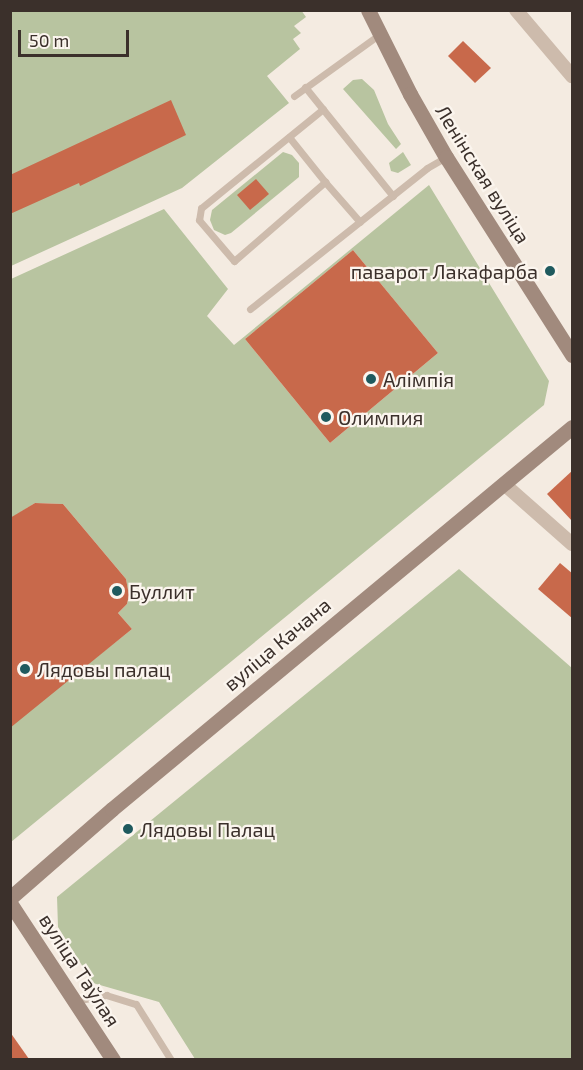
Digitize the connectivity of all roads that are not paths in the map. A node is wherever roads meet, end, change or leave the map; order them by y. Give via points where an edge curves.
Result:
1 (368, 10) edge
2 (516, 10) edge
3 (380, 34) junction
4 (573, 76) edge
5 (305, 87) junction
6 (294, 96) dead end
7 (323, 109) junction
8 (289, 137) junction
9 (446, 157) junction
10 (326, 182) junction
11 (393, 196) junction
12 (360, 222) junction
13 (250, 309) dead end
14 (573, 355) edge
15 (573, 427) edge
16 (504, 484) junction
17 (573, 544) edge
18 (10, 898) edge
19 (10, 903) edge
20 (75, 1001) junction
21 (113, 1059) edge
22 (171, 1059) edge

1 - 3 main road, Ленінская вуліца
2 - 4 street
3 - 5 lane
3 - 9 main road, Ленінская вуліца
5 - 6 lane
5 - 7 lane
7 - 8 lane
7 - 11 lane
8 - 10 lane
8 - 10 lane via 201,208 199,220 234,261
9 - 11 lane
9 - 14 main road, Ленінская вуліца
10 - 12 lane
11 - 12 lane
12 - 13 lane
15 - 16 main road, вуліца Качана
16 - 17 street
16 - 18 main road, вуліца Качана
19 - 20 main road, вуліца Таўлая
20 - 21 main road, вуліца Таўлая
20 - 22 lane via 106,994 136,1004

